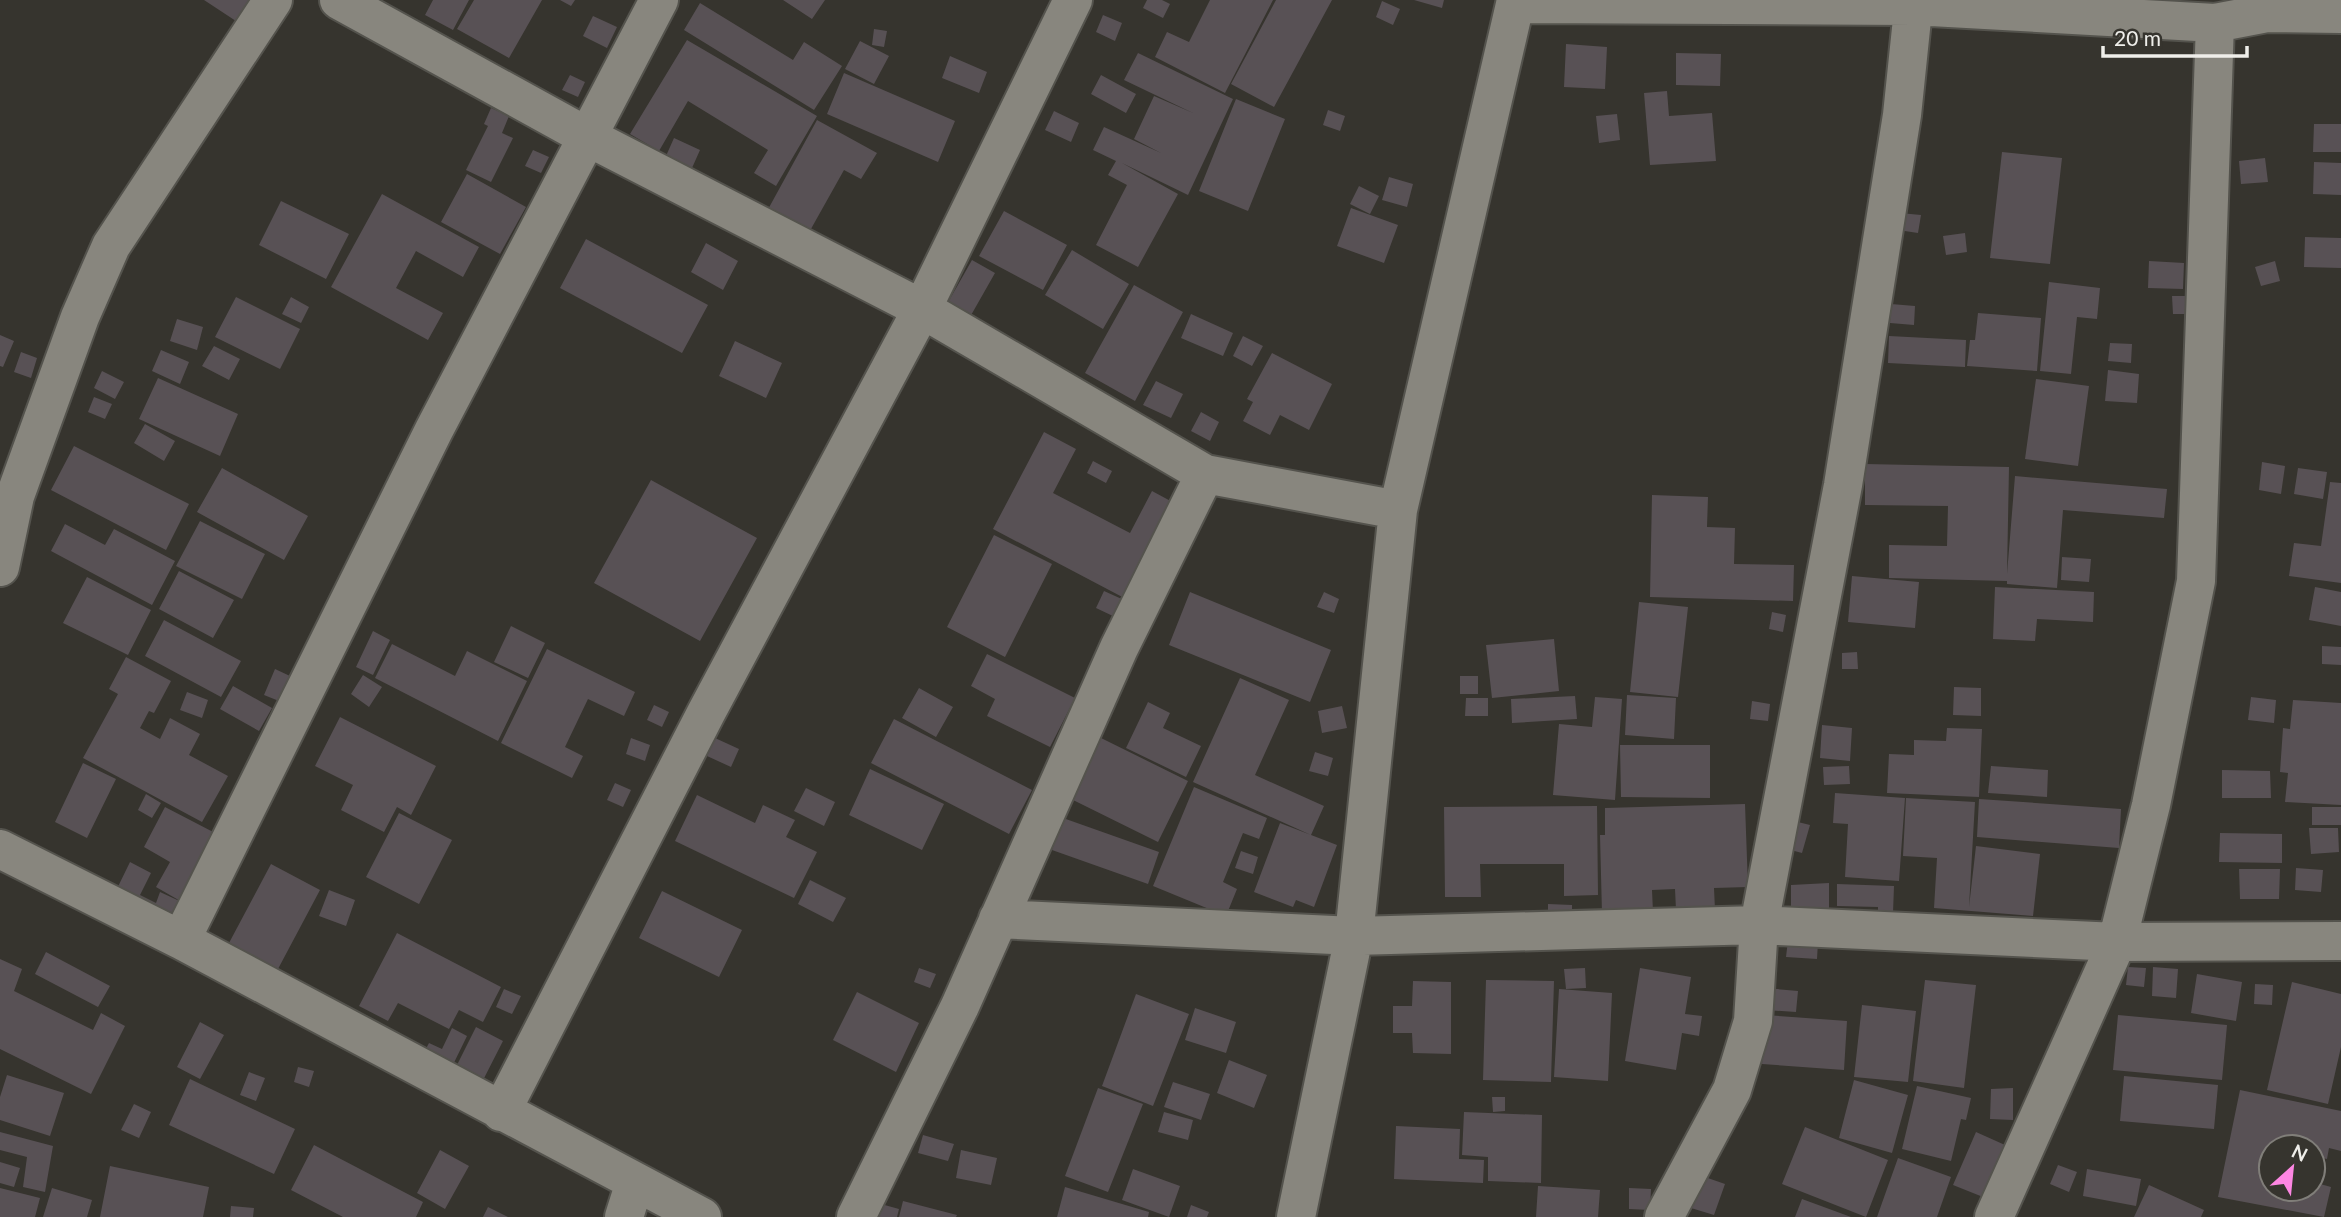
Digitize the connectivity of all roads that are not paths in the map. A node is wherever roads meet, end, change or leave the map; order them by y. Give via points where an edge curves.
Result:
1 (273, 0) edge
2 (338, 0) edge
3 (659, 0) edge
4 (1073, 0) edge
5 (1516, 2) edge
6 (1914, 3) edge
7 (2268, 7) edge
8 (2341, 14) edge
9 (2215, 23) junction
10 (586, 136) junction
11 (922, 309) junction
12 (1205, 474) junction
13 (1398, 509) junction
14 (0, 567) edge
15 (0, 849) edge
16 (999, 919) junction
17 (1759, 925) junction
18 (1354, 936) junction
19 (181, 940) junction
20 (2341, 941) edge
21 (2117, 942) junction
22 (500, 1112) junction
23 (629, 1199) edge
24 (702, 1217) edge
25 (856, 1217) edge
26 (1296, 1217) edge
27 (1664, 1217) edge
28 (1994, 1217) edge

1 - 14 street via 111,246 15,496
2 - 10 street
3 - 10 street
4 - 11 street
5 - 6 street
5 - 13 street
6 - 9 street
6 - 17 street via 1902,115 1843,485
7 - 8 street
7 - 9 street
9 - 21 street via 2196,581 2151,805
10 - 11 street
10 - 19 street
11 - 12 street
11 - 22 street
12 - 13 street
12 - 16 street via 1119,648
13 - 18 street
15 - 19 street
16 - 18 street
16 - 25 street
17 - 18 street
17 - 21 street
17 - 27 street via 1754,1021 1732,1090
18 - 26 street
19 - 22 street
20 - 21 street
21 - 28 street
22 - 23 street
23 - 24 street

